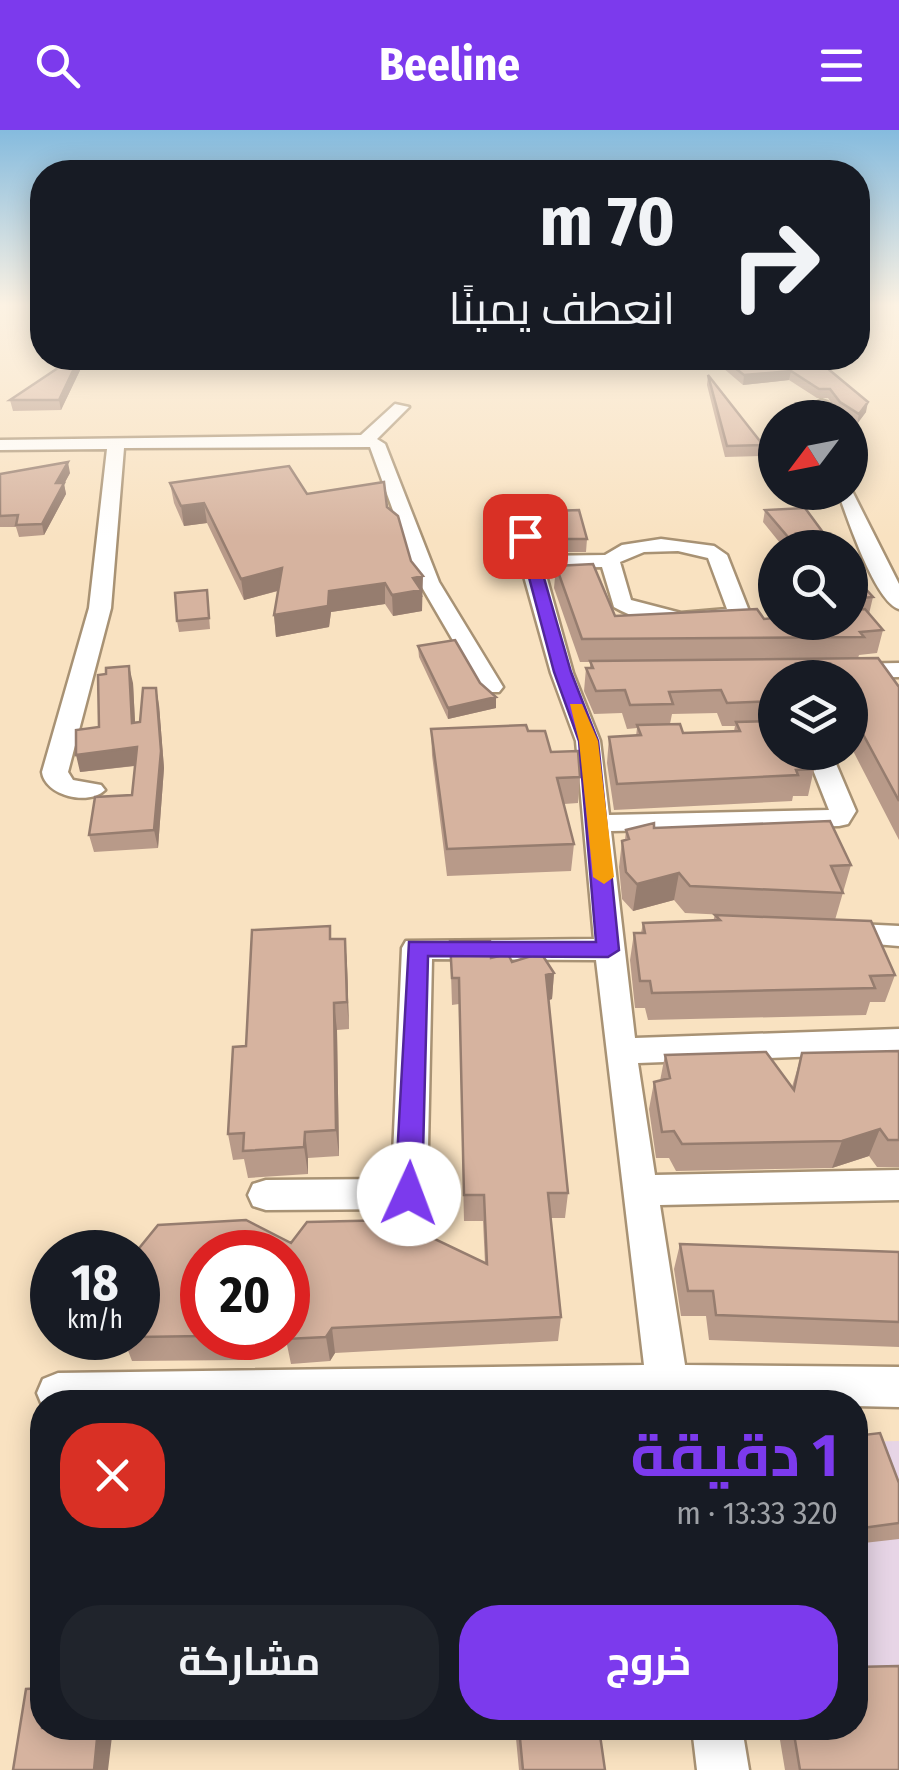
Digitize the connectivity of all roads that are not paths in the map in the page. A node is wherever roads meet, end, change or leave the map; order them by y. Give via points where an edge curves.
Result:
1 (401, 406) dead end
2 (366, 440) junction
3 (0, 444) edge
4 (116, 444) junction
5 (525, 536) dead end
6 (868, 548) joint
7 (897, 552) edge
8 (610, 561) junction
9 (530, 562) junction
10 (892, 582) edge
11 (899, 603) edge
12 (868, 670) edge
13 (899, 670) edge
14 (492, 687) edge
15 (826, 770) edge
16 (92, 790) dead end
17 (598, 823) junction
18 (614, 932) junction
19 (802, 932) edge
20 (899, 936) edge
21 (899, 1040) edge
22 (620, 1052) junction
23 (899, 1185) edge
24 (640, 1190) junction
25 (266, 1195) dead end
26 (899, 1387) edge
27 (669, 1390) edge
28 (784, 1390) edge
29 (719, 1740) edge
30 (723, 1770) edge

1 - 2 street
2 - 4 street
2 - 14 street via 380,447 429,582
3 - 4 street
4 - 16 street via 100,608 54,772 66,788
5 - 9 street
6 - 7 street
6 - 10 street
8 - 8 street via 621,603 640,616 723,619 738,611 717,555 708,548 625,547
8 - 9 street
9 - 17 street via 598,740
10 - 11 street
12 - 13 street
15 - 17 street via 843,811 839,818
17 - 18 street
18 - 22 street
18 - 25 street via 417,948 409,1194
19 - 20 street
21 - 22 street
22 - 24 street
23 - 24 street
24 - 27 street
26 - 28 street
29 - 30 street

